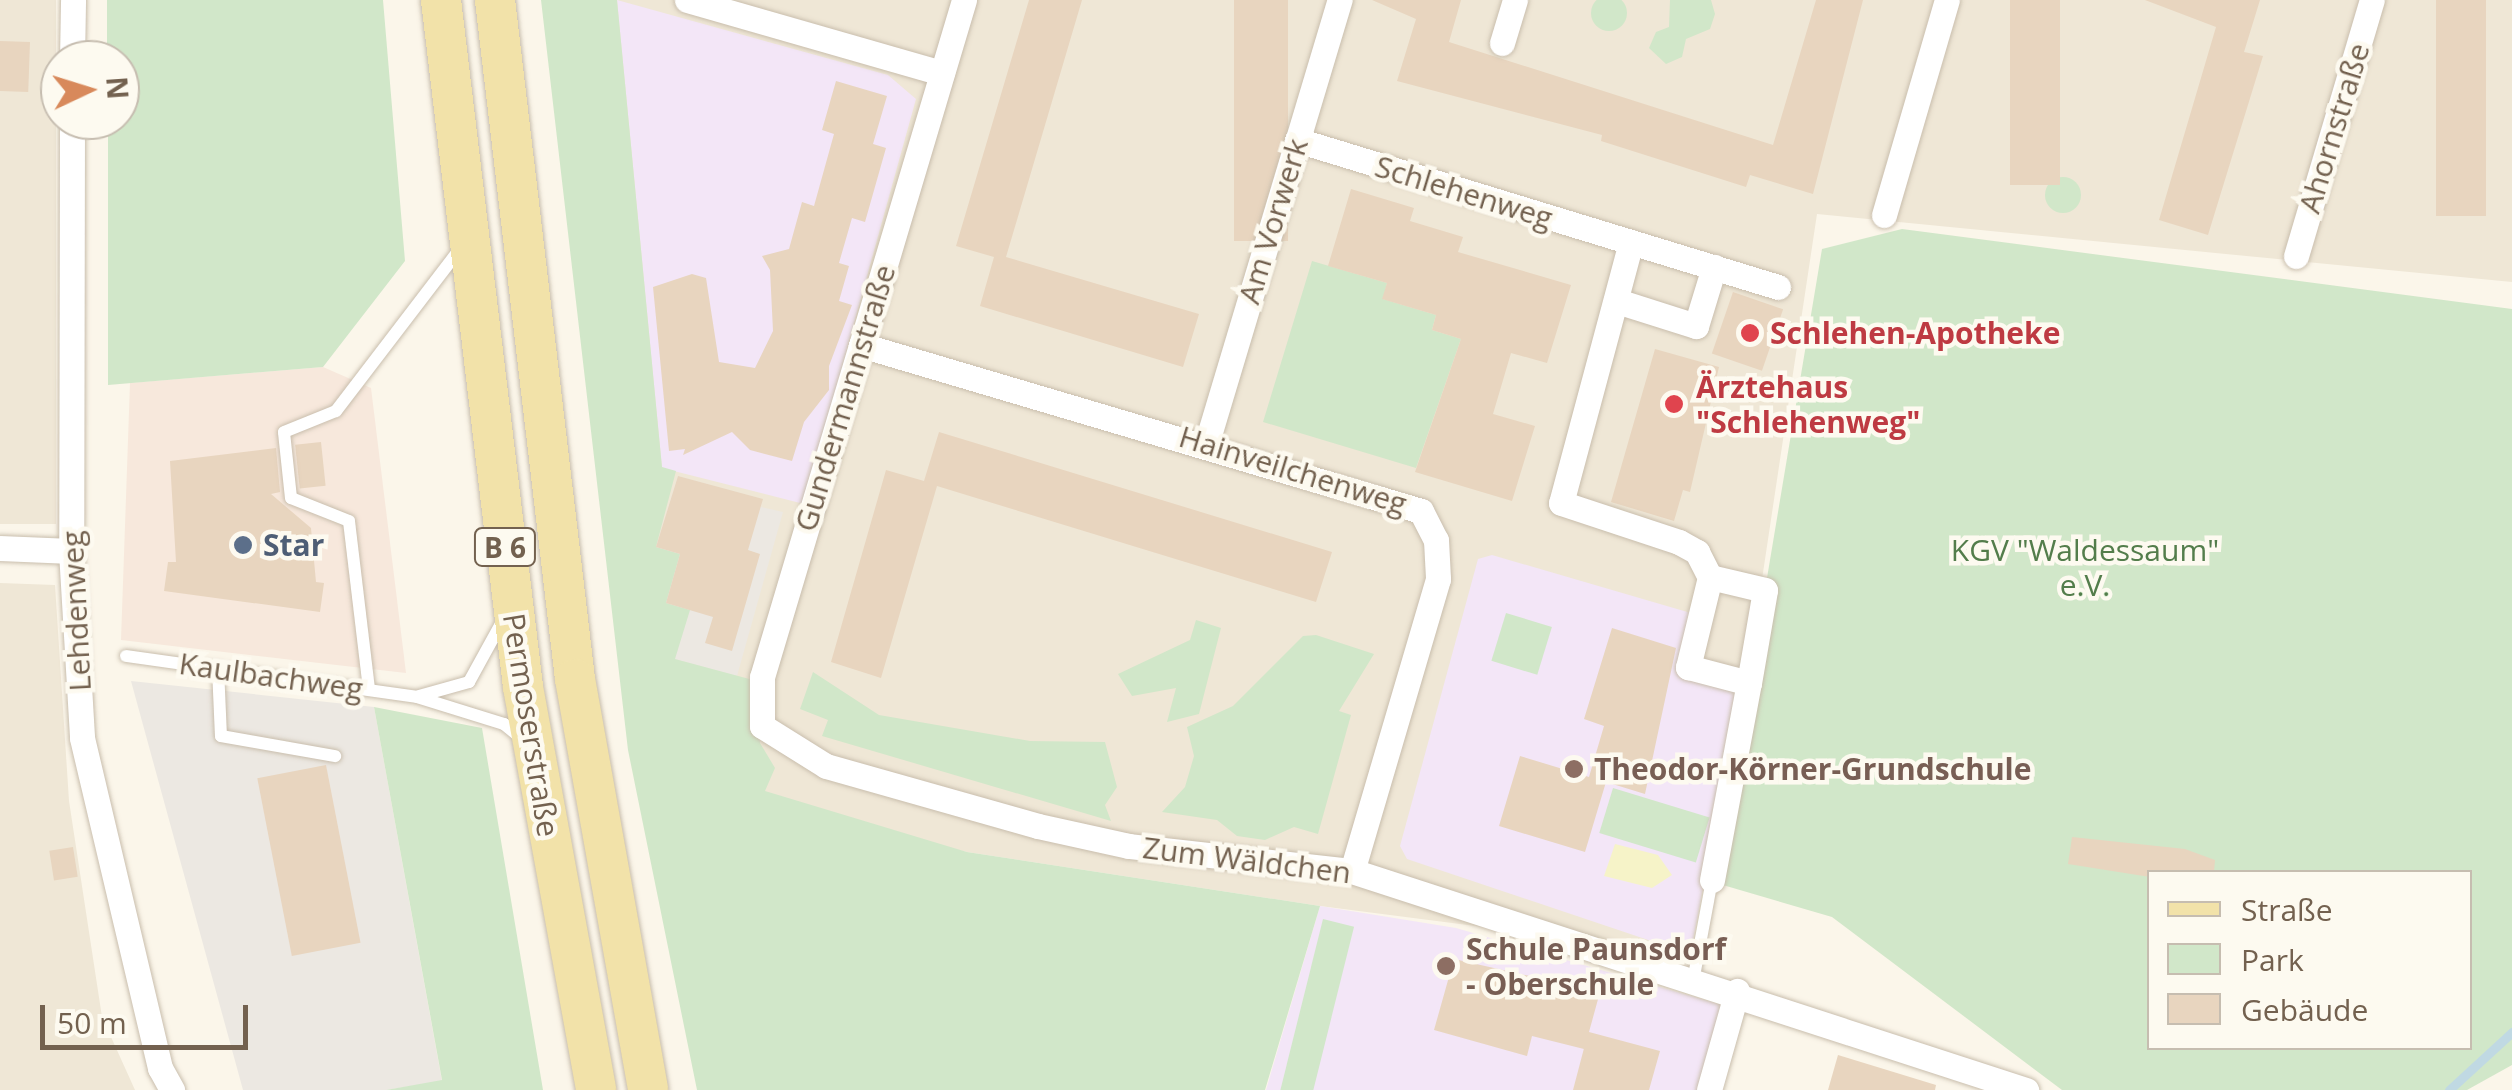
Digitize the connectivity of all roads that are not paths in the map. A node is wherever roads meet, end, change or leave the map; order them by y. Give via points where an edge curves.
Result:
1 (73, 0) edge
2 (442, 0) edge
3 (495, 0) edge
4 (687, 0) edge
5 (964, 0) edge
6 (1340, 0) edge
7 (1514, 0) edge
8 (1948, 0) edge
9 (2372, 0) edge
10 (72, 40) edge
11 (1502, 43) dead end
12 (942, 73) junction
13 (72, 140) edge
14 (1297, 140) junction
15 (1884, 215) dead end
16 (467, 240) junction
17 (1631, 242) junction
18 (2296, 256) dead end
19 (1714, 268) junction
20 (1778, 287) dead end
21 (1617, 302) junction
22 (861, 345) junction
23 (1206, 442) junction
24 (0, 548) edge
25 (71, 551) junction
26 (1710, 577) junction
27 (510, 593) junction
28 (126, 656) dead end
29 (218, 668) junction
30 (1749, 682) junction
31 (368, 689) junction
32 (416, 697) junction
33 (762, 726) joint
34 (336, 756) dead end
35 (534, 760) junction
36 (1352, 870) junction
37 (1712, 880) joint
38 (1694, 976) junction
39 (1736, 990) junction
40 (172, 1090) edge
41 (596, 1090) edge
42 (648, 1090) edge
43 (1708, 1090) edge
44 (2026, 1090) edge

1 - 10 street
2 - 16 main road, Permoserstraße / B 6
3 - 42 main road, Permoserstraße / B 6 via 573,660
4 - 12 street
5 - 12 street, Gundermannstraße
6 - 14 street, Am Vorwerk
7 - 11 street
8 - 15 street
9 - 18 street, Ahornstraße
12 - 22 street, Gundermannstraße
13 - 25 street, Lehdenweg
14 - 17 street, Schlehenweg
14 - 23 street, Am Vorwerk
16 - 27 main road, Permoserstraße / B 6
16 - 31 lane via 336,410 284,432 291,498 349,521
17 - 19 street, Schlehenweg
17 - 21 street
19 - 20 street, Schlehenweg
19 - 21 street via 1696,326
21 - 26 street via 1561,502 1679,542 1697,552
22 - 23 street, Hainveilchenweg
22 - 33 street, Gundermannstraße via 762,677
23 - 36 street, Hainveilchenweg via 1398,500 1421,511 1436,540 1438,579
24 - 25 street
25 - 40 street, Lehdenweg via 82,738 160,1068
26 - 30 street via 1765,590
26 - 30 street via 1688,667
27 - 32 lane, Kaulbachweg via 468,682
27 - 35 main road, Permoserstraße / B 6
28 - 29 lane, Kaulbachweg
29 - 31 lane, Kaulbachweg
29 - 34 lane via 220,736
30 - 37 street
31 - 32 lane, Kaulbachweg
32 - 35 lane, Kaulbachweg via 504,724
33 - 36 street, Zum Wäldchen via 826,766 1038,826 1129,846
35 - 41 main road, Permoserstraße / B 6
36 - 38 street, Zum Wäldchen
37 - 38 lane
38 - 39 street, Zum Wäldchen
39 - 43 street
39 - 44 street, Zum Wäldchen

